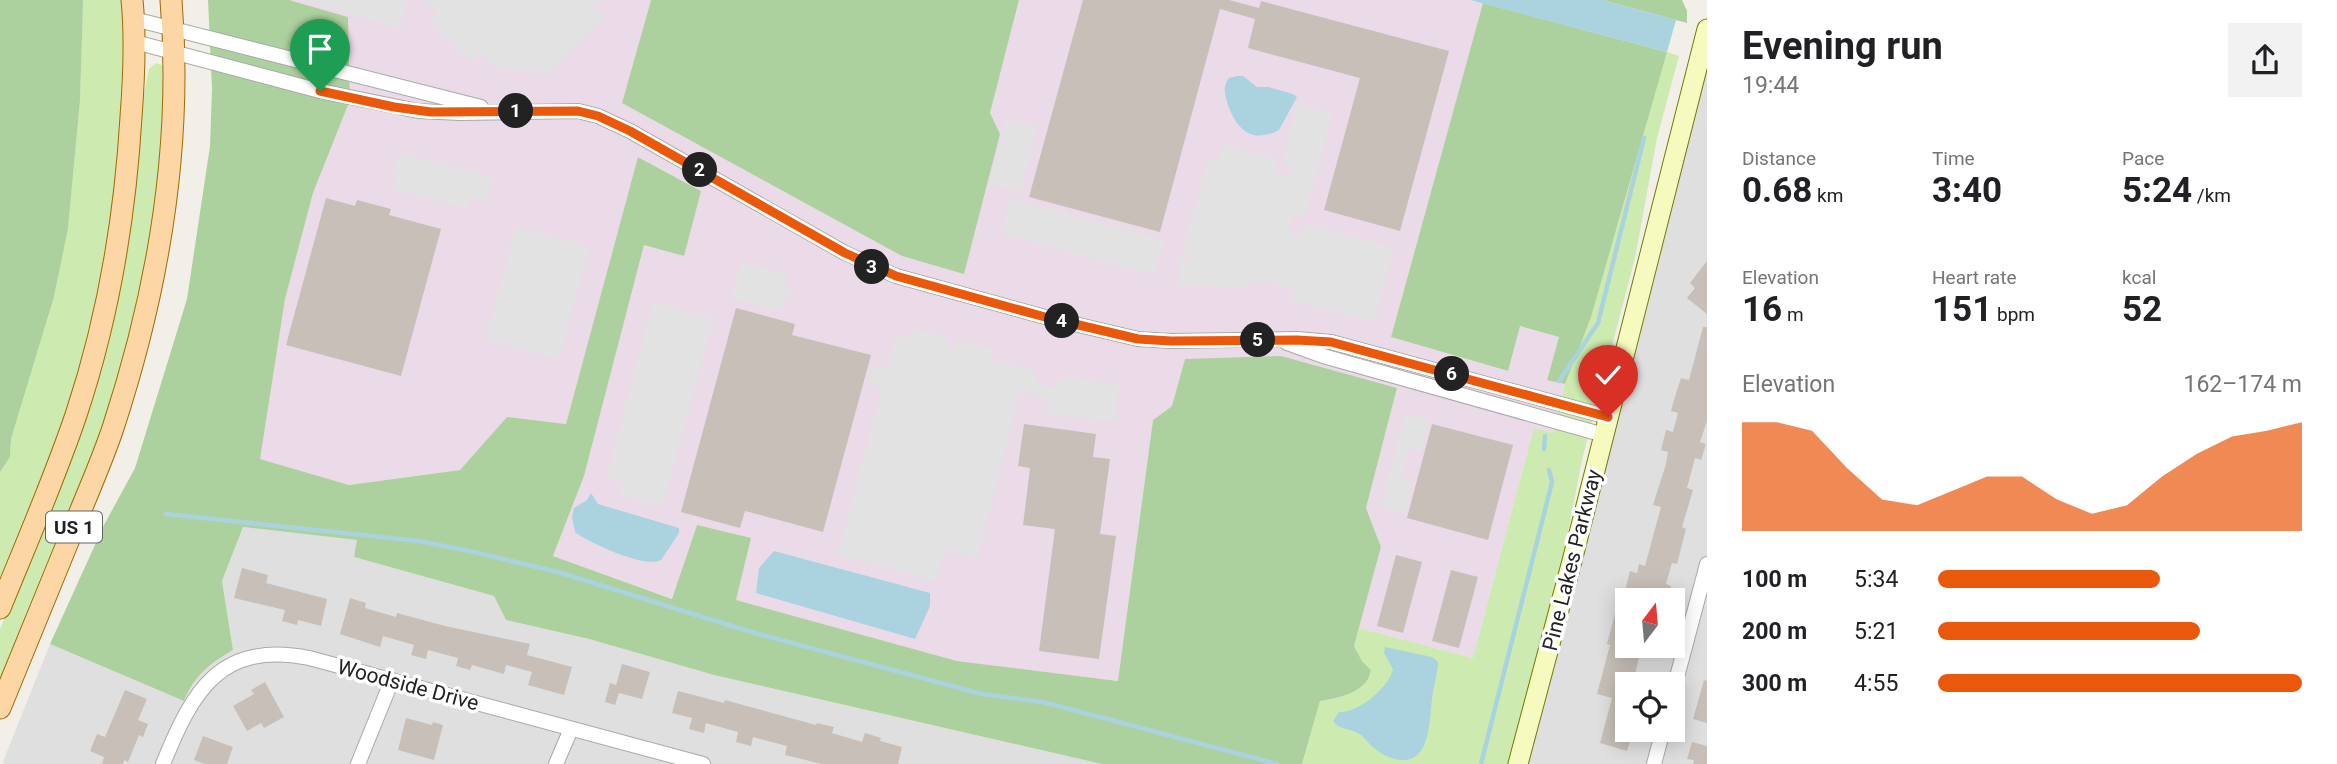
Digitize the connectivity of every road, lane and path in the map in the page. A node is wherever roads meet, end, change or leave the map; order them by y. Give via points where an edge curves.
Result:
1 (171, 0) edge
2 (133, 9) edge
3 (173, 28) junction
4 (1707, 29) edge
5 (135, 42) junction
6 (174, 51) junction
7 (495, 111) junction
8 (1606, 426) junction
9 (1707, 564) edge
10 (0, 608) edge
11 (1678, 672) edge
12 (392, 680) junction
13 (0, 708) edge
14 (571, 729) junction
15 (1660, 742) edge
16 (163, 764) edge
17 (358, 764) edge
18 (556, 764) edge
19 (702, 764) edge
20 (1518, 764) edge
21 (1654, 764) edge

1 - 3 main road, US 1
2 - 3 street
2 - 5 main road, US 1
3 - 6 main road, US 1
3 - 7 street
4 - 8 street, Pine Lakes Parkway
5 - 6 street
5 - 10 main road, US 1 via 125,191 94,353 68,436
6 - 7 street via 394,107
6 - 13 main road, US 1 via 167,193 141,332 113,430
7 - 8 street via 578,111 598,116 845,253 896,276 1138,339 1314,340 1352,346
8 - 20 street, Pine Lakes Parkway
9 - 11 street
12 - 14 street, Woodside Drive
12 - 16 street, Woodside Drive via 292,655 243,660 199,691
12 - 17 street
14 - 18 street
14 - 19 street, Woodside Drive
15 - 21 street

